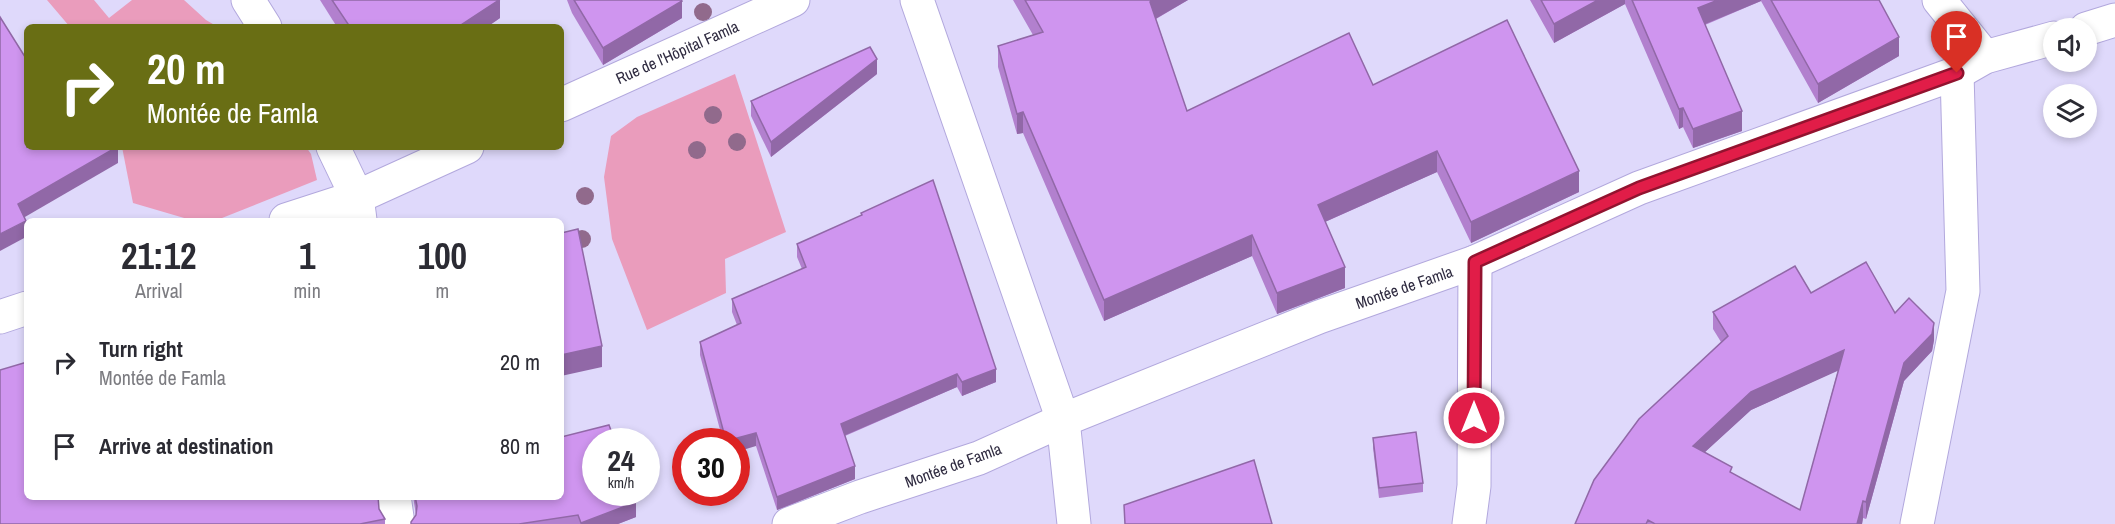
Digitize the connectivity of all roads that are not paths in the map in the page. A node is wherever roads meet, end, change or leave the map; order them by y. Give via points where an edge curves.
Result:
1 (248, 0) edge
2 (793, 0) edge
3 (917, 0) edge
4 (1939, 0) edge
5 (2115, 20) edge
6 (263, 24) edge
7 (2097, 25) edge
8 (2043, 41) edge
9 (1985, 57) junction
10 (1957, 73) junction
11 (564, 104) edge
12 (334, 150) edge
13 (462, 150) edge
14 (358, 209) edge
15 (299, 218) edge
16 (1475, 262) junction
17 (24, 309) edge
18 (0, 317) edge
19 (1063, 420) junction
20 (395, 500) edge
21 (398, 524) edge
22 (789, 524) edge
23 (1074, 524) edge
24 (1469, 524) edge
25 (1917, 524) edge

1 - 6 street
2 - 11 street, Rue de l'Hôpital Famla
3 - 19 street
4 - 9 street
5 - 7 street
8 - 9 street, Montée de Famla
9 - 10 street, Montée de Famla
10 - 16 street, Montée de Famla via 1639,188
10 - 25 street via 1963,291
12 - 14 street
13 - 14 street
14 - 15 street
16 - 19 street, Montée de Famla via 1319,317
16 - 24 street via 1473,486
17 - 18 street
19 - 22 street, Montée de Famla via 979,458
19 - 23 street
20 - 21 street

